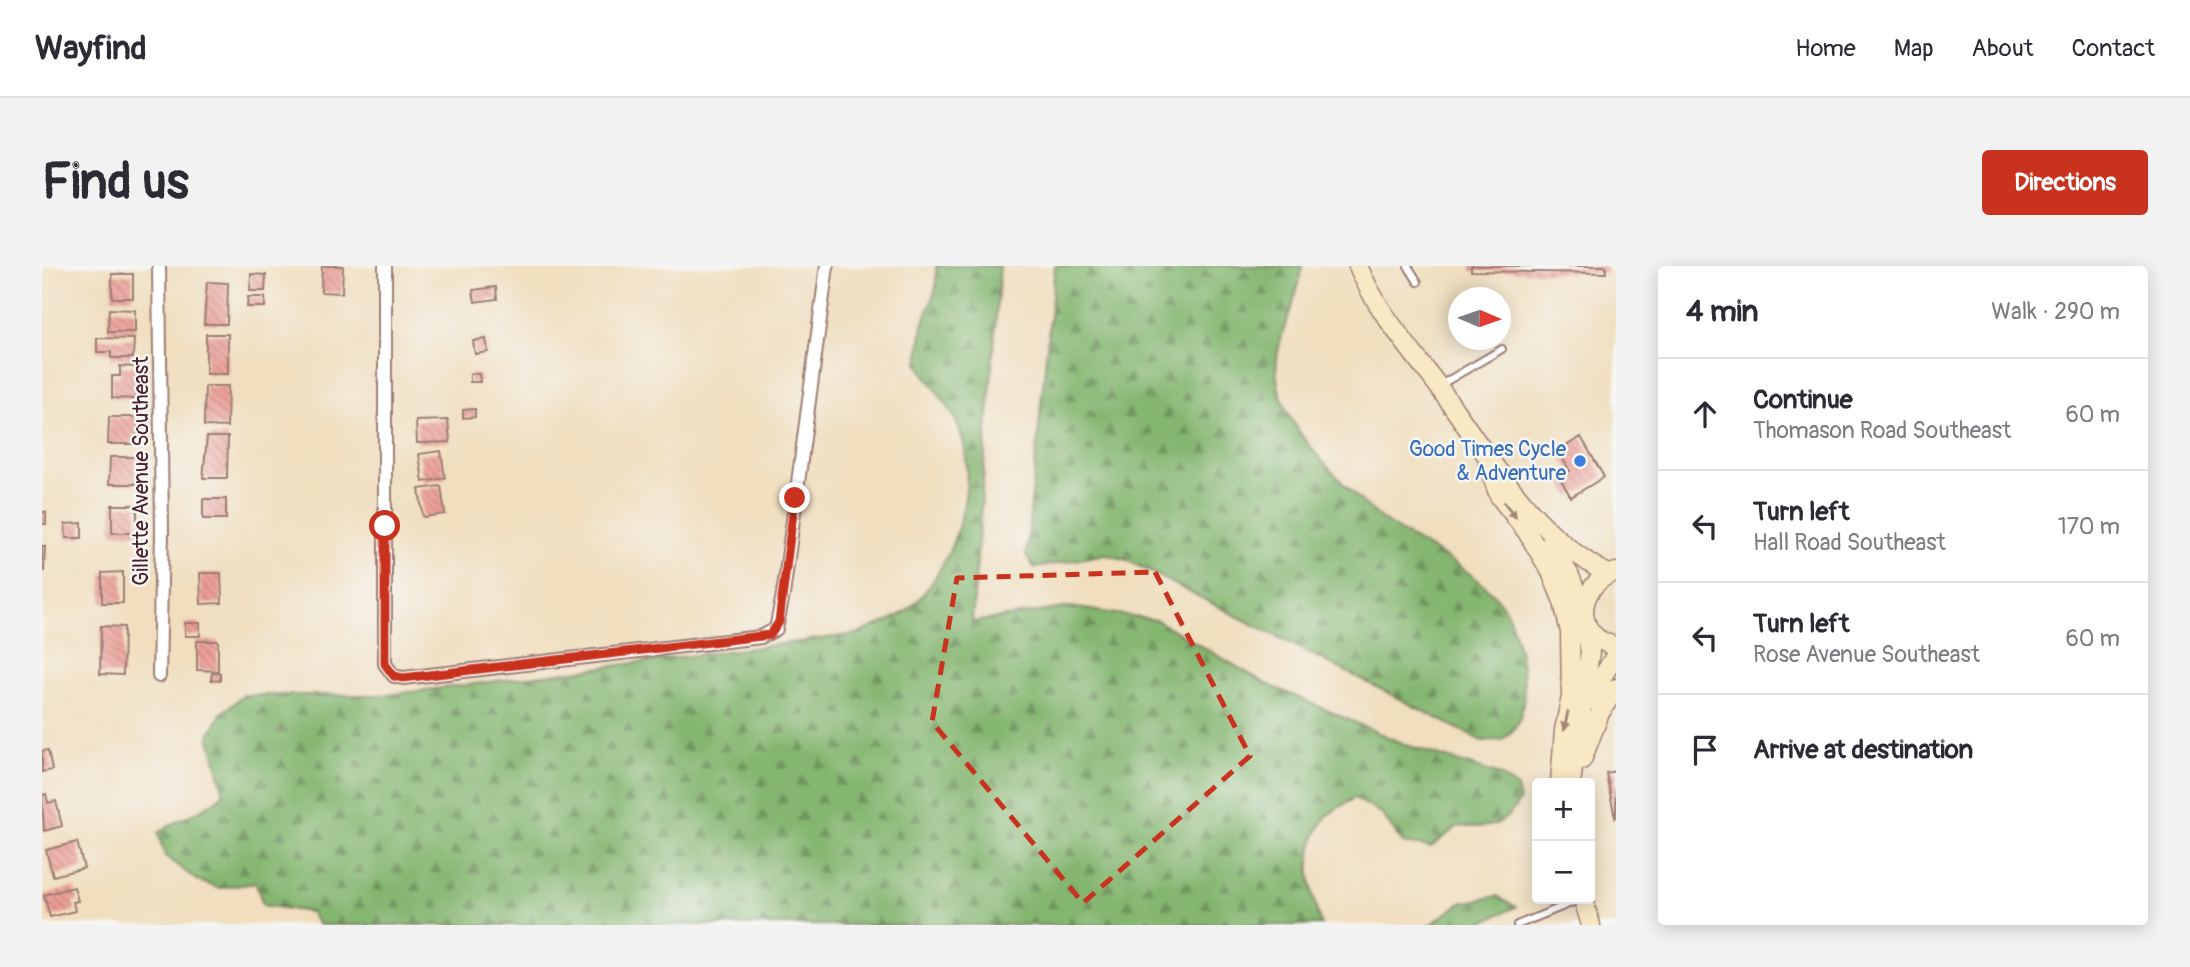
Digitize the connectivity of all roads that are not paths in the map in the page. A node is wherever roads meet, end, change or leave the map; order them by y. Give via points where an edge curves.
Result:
1 (159, 266) edge
2 (385, 266) edge
3 (827, 266) edge
4 (1359, 266) edge
5 (1408, 266) edge
6 (1418, 282) dead end
7 (1500, 350) edge
8 (1438, 386) junction
9 (1482, 449) junction
10 (1538, 521) junction
11 (1612, 573) edge
12 (1584, 615) junction
13 (1616, 646) edge
14 (1616, 654) edge
15 (159, 676) dead end
16 (1616, 688) edge
17 (1583, 710) junction
18 (1561, 778) edge
19 (1573, 778) edge
20 (1574, 778) edge
21 (1570, 904) edge
22 (1585, 904) edge
23 (1517, 925) edge
24 (1591, 925) edge

1 - 15 street, Gillette Avenue Southeast
2 - 3 street via 385,659 389,671 403,678 761,637 776,629
4 - 8 main road via 1391,322
5 - 6 lane
7 - 8 lane
8 - 9 main road
9 - 10 main road
9 -> 18 main road via 1499,496 1527,532 1563,602 1572,672
10 - 11 main road via 1571,553
10 - 12 main road via 1570,576
11 - 12 main road via 1590,588
12 - 13 main road via 1594,635
12 - 17 main road via 1590,652
14 - 17 main road
16 - 20 main road via 1600,713
17 - 19 main road
21 - 23 lane
22 - 24 main road

